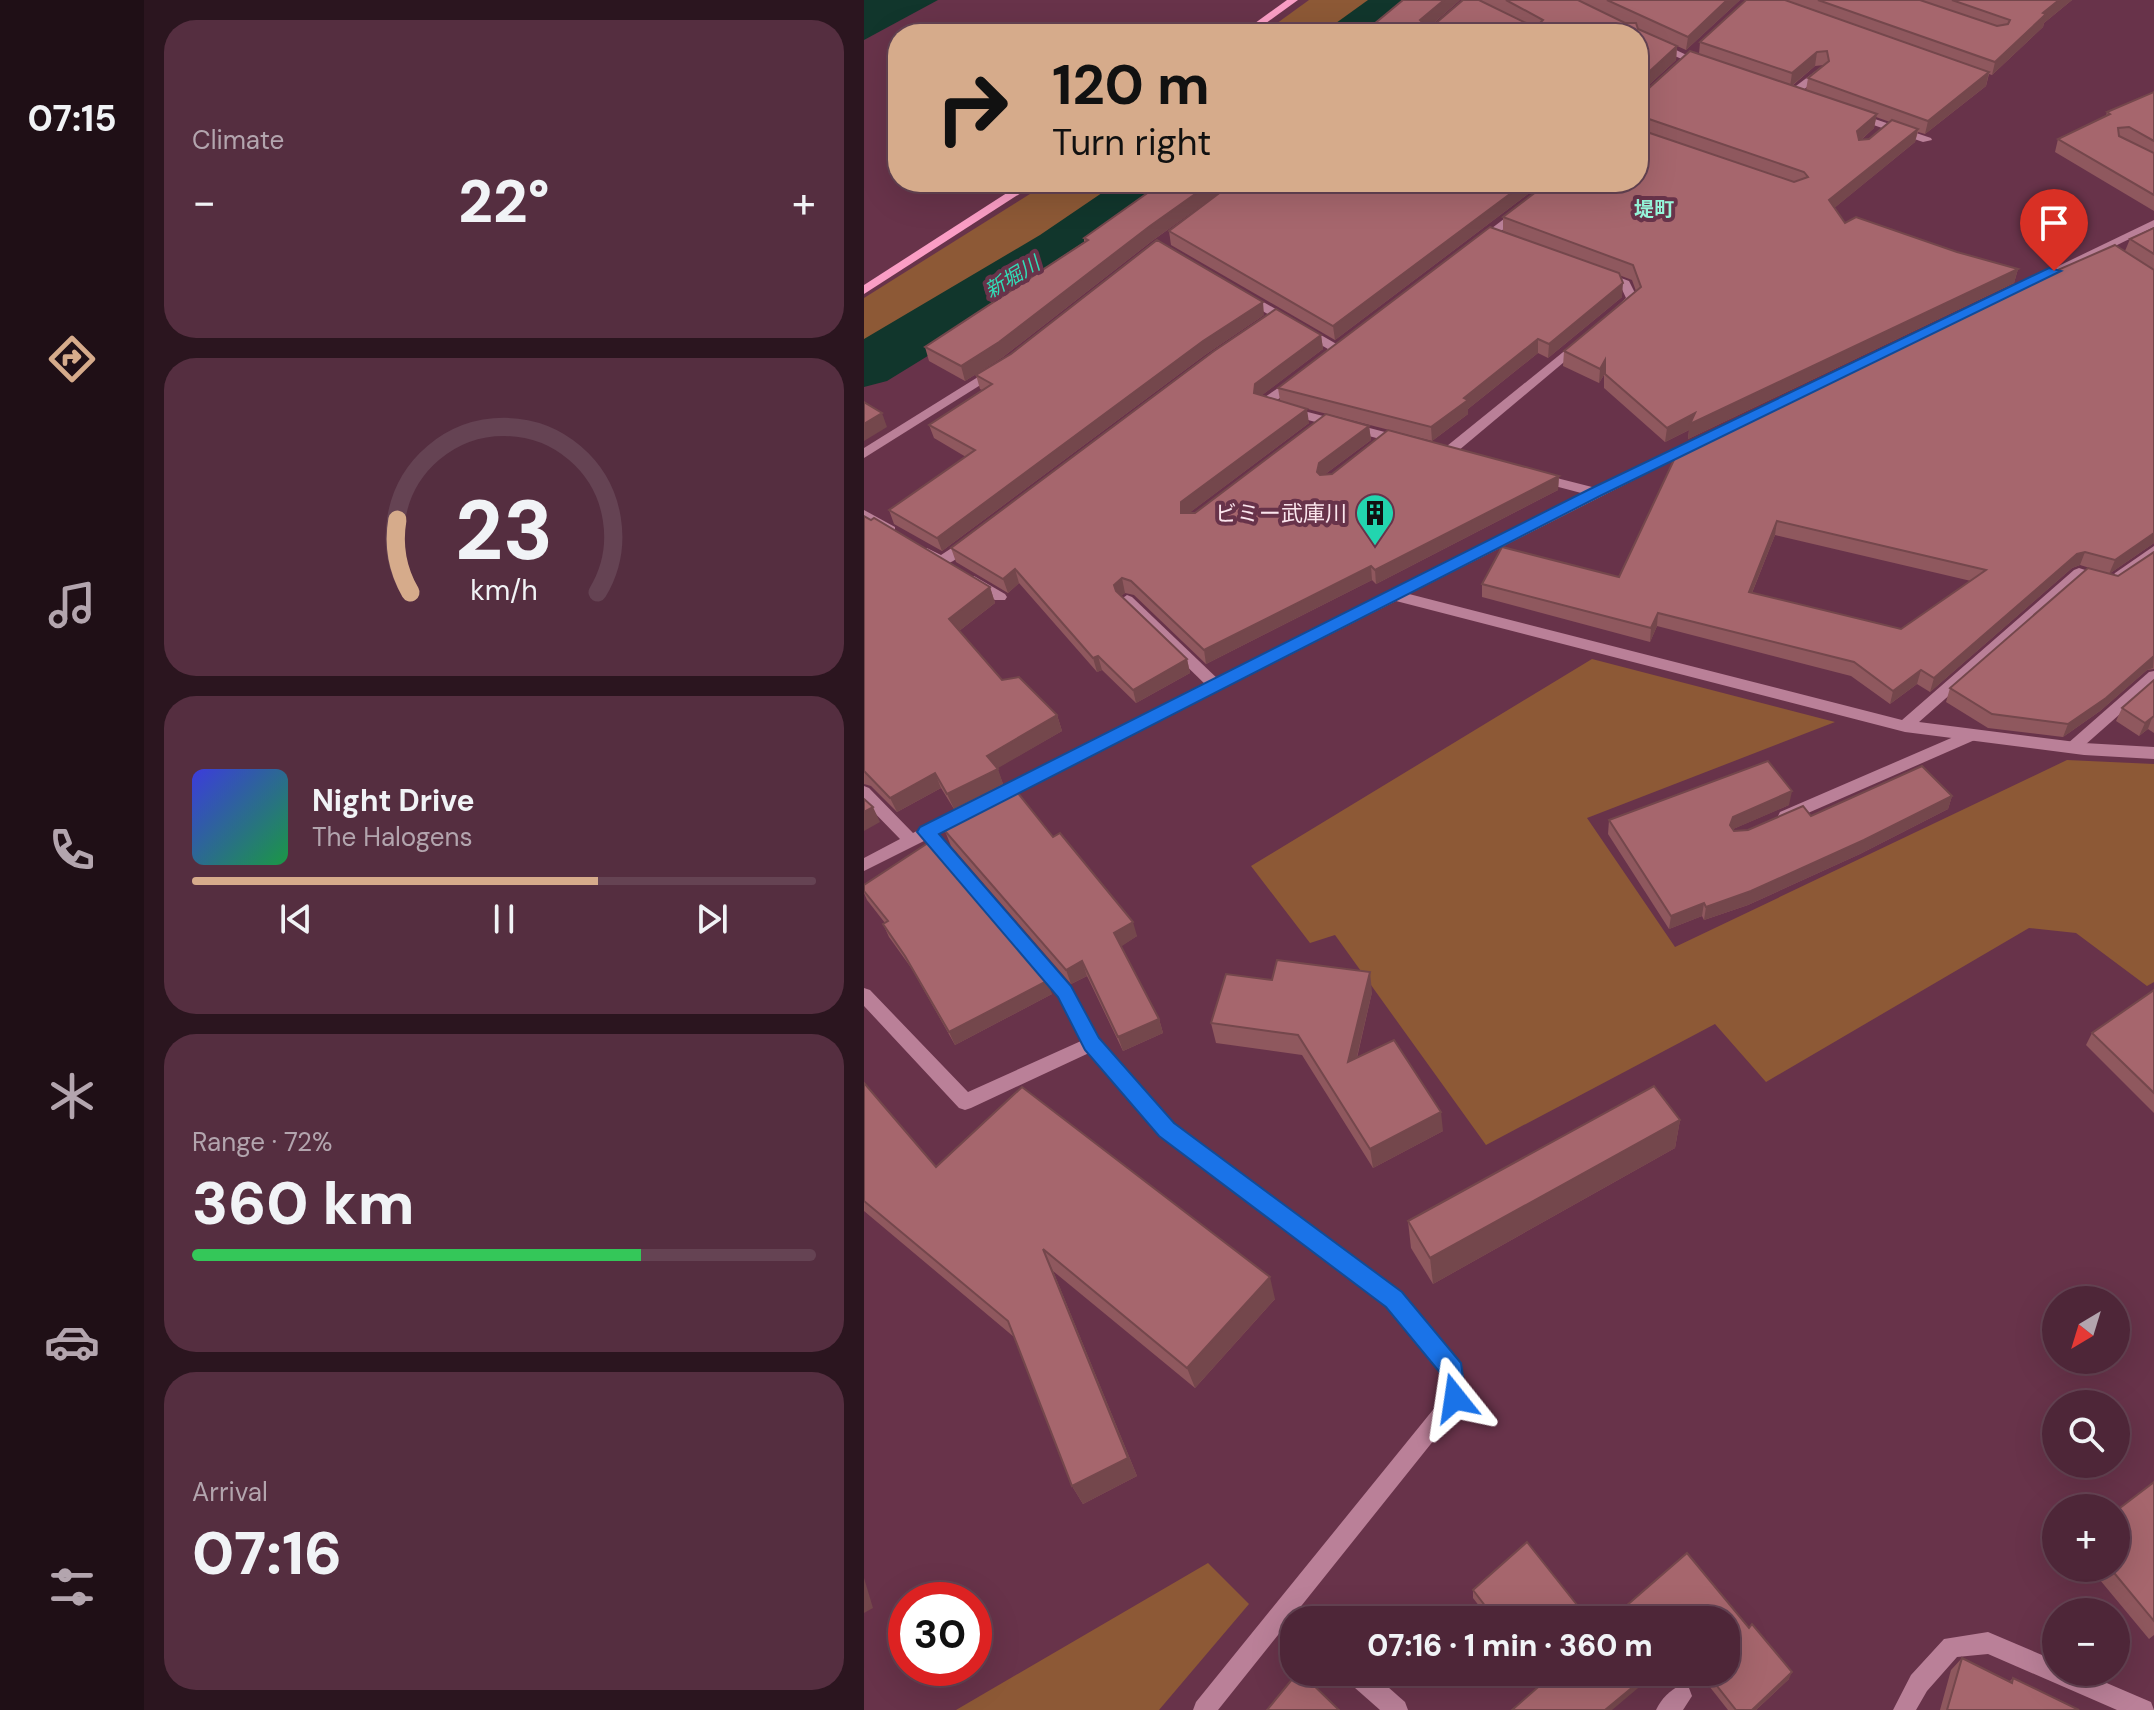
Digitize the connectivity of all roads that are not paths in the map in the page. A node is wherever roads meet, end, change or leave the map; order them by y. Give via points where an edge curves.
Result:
1 (1293, 0) edge
2 (1259, 24) edge
3 (1648, 40) edge
4 (1698, 48) edge
5 (1688, 58) junction
6 (1702, 63) edge
7 (1678, 67) edge
8 (1821, 70) edge
9 (1777, 89) edge
10 (1792, 94) junction
11 (1805, 99) edge
12 (1846, 113) edge
13 (1927, 140) edge
14 (1016, 192) edge
15 (1526, 206) edge
16 (2154, 223) edge
17 (1491, 234) junction
18 (1506, 239) edge
19 (1467, 252) edge
20 (1595, 272) edge
21 (2016, 289) edge
22 (864, 290) edge
23 (1238, 291) edge
24 (1603, 323) edge
25 (1591, 333) edge
26 (1348, 340) edge
27 (1336, 349) junction
28 (1009, 362) edge
29 (1324, 420) junction
30 (1312, 429) edge
31 (1386, 436) junction
32 (1704, 440) edge
33 (1416, 445) edge
34 (1374, 446) edge
35 (1431, 449) edge
36 (1447, 453) junction
37 (864, 454) edge
38 (1461, 457) edge
39 (1521, 472) edge
40 (1595, 492) junction
41 (864, 514) edge
42 (980, 533) edge
43 (2154, 551) edge
44 (954, 569) junction
45 (1392, 595) junction
46 (1000, 597) edge
47 (1127, 600) edge
48 (2154, 676) edge
49 (1215, 685) junction
50 (1905, 726) junction
51 (1972, 735) junction
52 (2072, 748) junction
53 (2154, 753) edge
54 (864, 792) edge
55 (1767, 824) edge
56 (918, 837) junction
57 (864, 865) edge
58 (864, 995) edge
59 (1092, 1044) junction
60 (1297, 1606) edge
61 (1280, 1626) edge
62 (1370, 1686) edge
63 (1204, 1710) edge
64 (1397, 1710) edge
65 (1904, 1710) edge
66 (2143, 1710) edge

1 - 2 main road
3 - 5 street
4 - 5 street
5 - 6 street
5 - 7 street
8 - 10 street
9 - 10 street
10 - 11 street
12 - 13 street via 1883,130
14 - 22 main road
15 - 17 street
16 - 21 street via 2112,250
17 - 18 street
17 - 19 street
20 - 24 street via 1625,283 1632,299
23 - 27 street via 1272,318
25 - 36 street
26 - 27 street
27 - 29 street via 1263,404
28 - 37 street
29 - 30 street
29 - 31 street
31 - 33 street
31 - 34 street
32 - 40 street
35 - 36 street
36 - 38 street
39 - 40 street
40 - 45 street
41 - 44 street
42 - 44 street
43 - 50 street via 2112,582 2079,573
44 - 46 street
45 - 49 street
45 - 50 street
47 - 49 street
48 - 52 street
49 - 56 street
50 - 51 street
51 - 52 street
51 - 55 street
52 - 53 street
54 - 56 street
56 - 57 street
56 - 59 street via 1064,992
58 - 59 street via 965,1102
59 - 60 street via 1167,1130 1394,1300 1453,1371 1455,1398
61 - 63 street
62 - 64 street
65 - 66 street via 1919,1683 1952,1647 1988,1643

